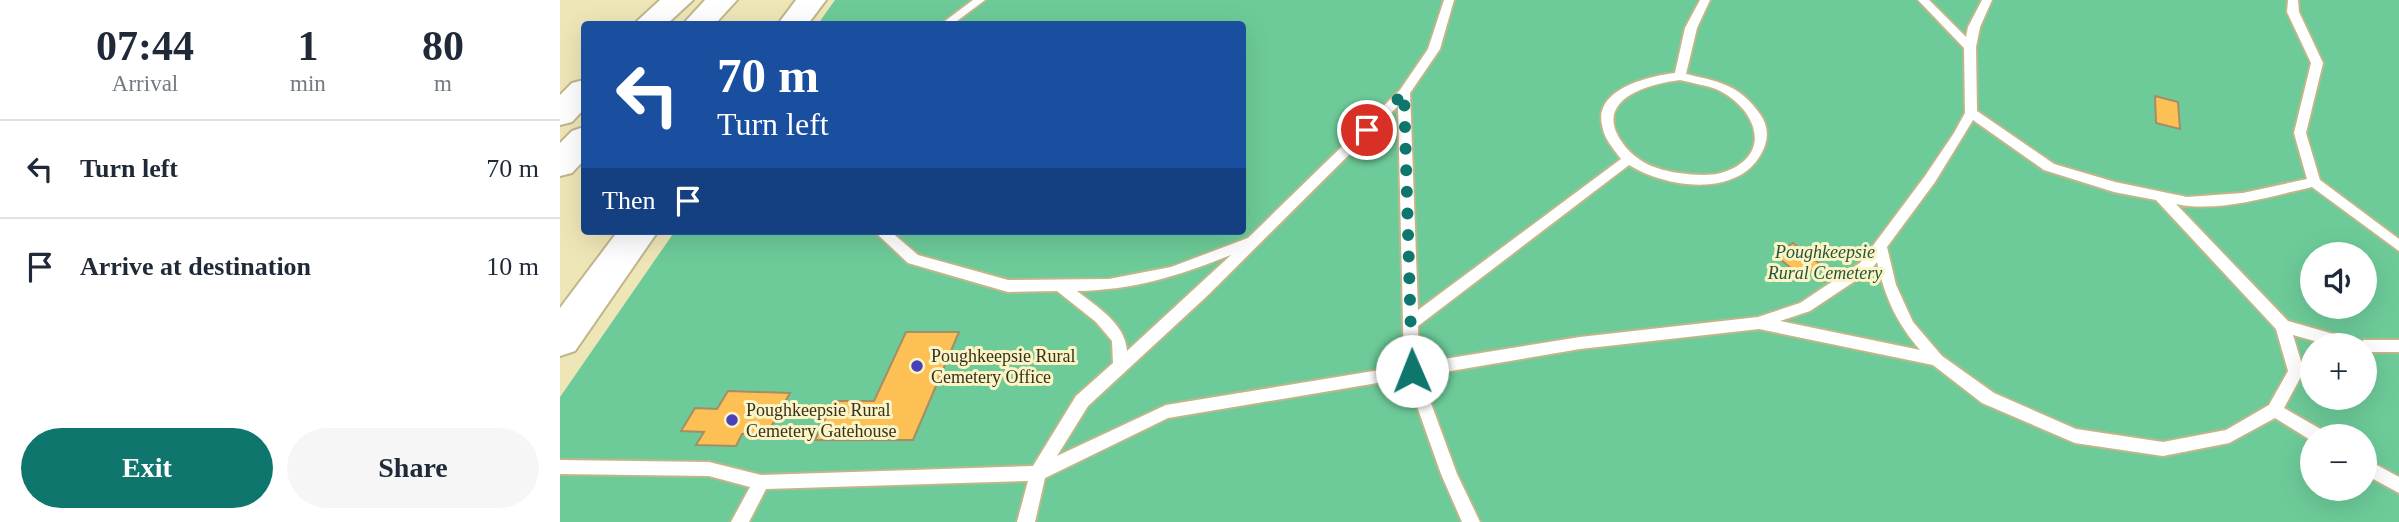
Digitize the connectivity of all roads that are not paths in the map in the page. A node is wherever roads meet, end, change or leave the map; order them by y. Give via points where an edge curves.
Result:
1 (679, 0) edge
2 (722, 0) edge
3 (811, 0) edge
4 (980, 0) edge
5 (1449, 0) edge
6 (1705, 0) edge
7 (1923, 0) edge
8 (1987, 0) edge
9 (2293, 0) edge
10 (654, 21) edge
11 (701, 21) edge
12 (795, 21) edge
13 (950, 21) edge
14 (1970, 47) junction
15 (1680, 76) junction
16 (581, 82) edge
17 (581, 93) edge
18 (1404, 93) junction
19 (560, 100) edge
20 (1971, 113) junction
21 (560, 114) edge
22 (581, 142) edge
23 (1629, 159) junction
24 (560, 163) edge
25 (2314, 182) junction
26 (2160, 196) junction
27 (636, 235) edge
28 (886, 235) edge
29 (1254, 241) junction
30 (1880, 246) junction
31 (2399, 246) edge
32 (1062, 287) junction
33 (1411, 323) junction
34 (1758, 323) junction
35 (2283, 326) junction
36 (2308, 333) edge
37 (560, 339) edge
38 (2377, 346) edge
39 (2399, 346) edge
40 (1937, 360) junction
41 (1121, 366) junction
42 (1412, 371) junction
43 (2275, 410) junction
44 (2300, 425) edge
45 (560, 467) edge
46 (2377, 472) edge
47 (1038, 473) junction
48 (761, 482) junction
49 (2399, 486) edge
50 (740, 522) edge
51 (1026, 522) edge
52 (1471, 522) edge

1 - 10 highway
2 - 11 highway
3 - 12 highway
4 - 13 lane
5 - 18 lane via 1434,49
6 - 15 lane via 1691,28
7 - 14 lane
8 - 14 lane
9 - 25 lane via 2293,12 2317,63 2300,133
14 - 20 lane
15 - 23 lane via 1634,84 1618,95 1608,110 1607,127 1614,144
15 - 23 lane via 1727,88 1746,100 1759,116 1764,133 1760,149 1748,164 1729,175 1704,180 1651,172
16 - 19 highway
17 - 21 highway
18 - 29 lane
18 - 33 lane
20 - 26 lane via 2049,167
20 - 30 lane
22 - 24 highway
23 - 33 lane
25 - 26 lane via 2243,198 2187,202
25 - 31 lane
26 - 35 lane
27 - 37 highway
28 - 32 lane via 913,259 958,274 1008,286
29 - 32 lane via 1173,272 1109,285
29 - 41 lane
30 - 34 lane via 1865,267 1836,289 1805,307
30 - 40 lane via 1889,285 1906,325
32 - 41 lane via 1119,339
33 - 42 lane
34 - 40 lane
34 - 42 lane via 1580,343
35 - 36 lane
35 - 43 lane via 2296,371
38 - 39 lane
40 - 43 lane via 1988,398 2075,436 2162,449 2229,436
41 - 47 lane via 1082,401
42 - 47 lane via 1166,412
42 - 52 lane via 1448,474
43 - 44 lane
45 - 48 lane via 709,469
46 - 49 lane
47 - 48 lane
47 - 51 lane
48 - 50 lane

